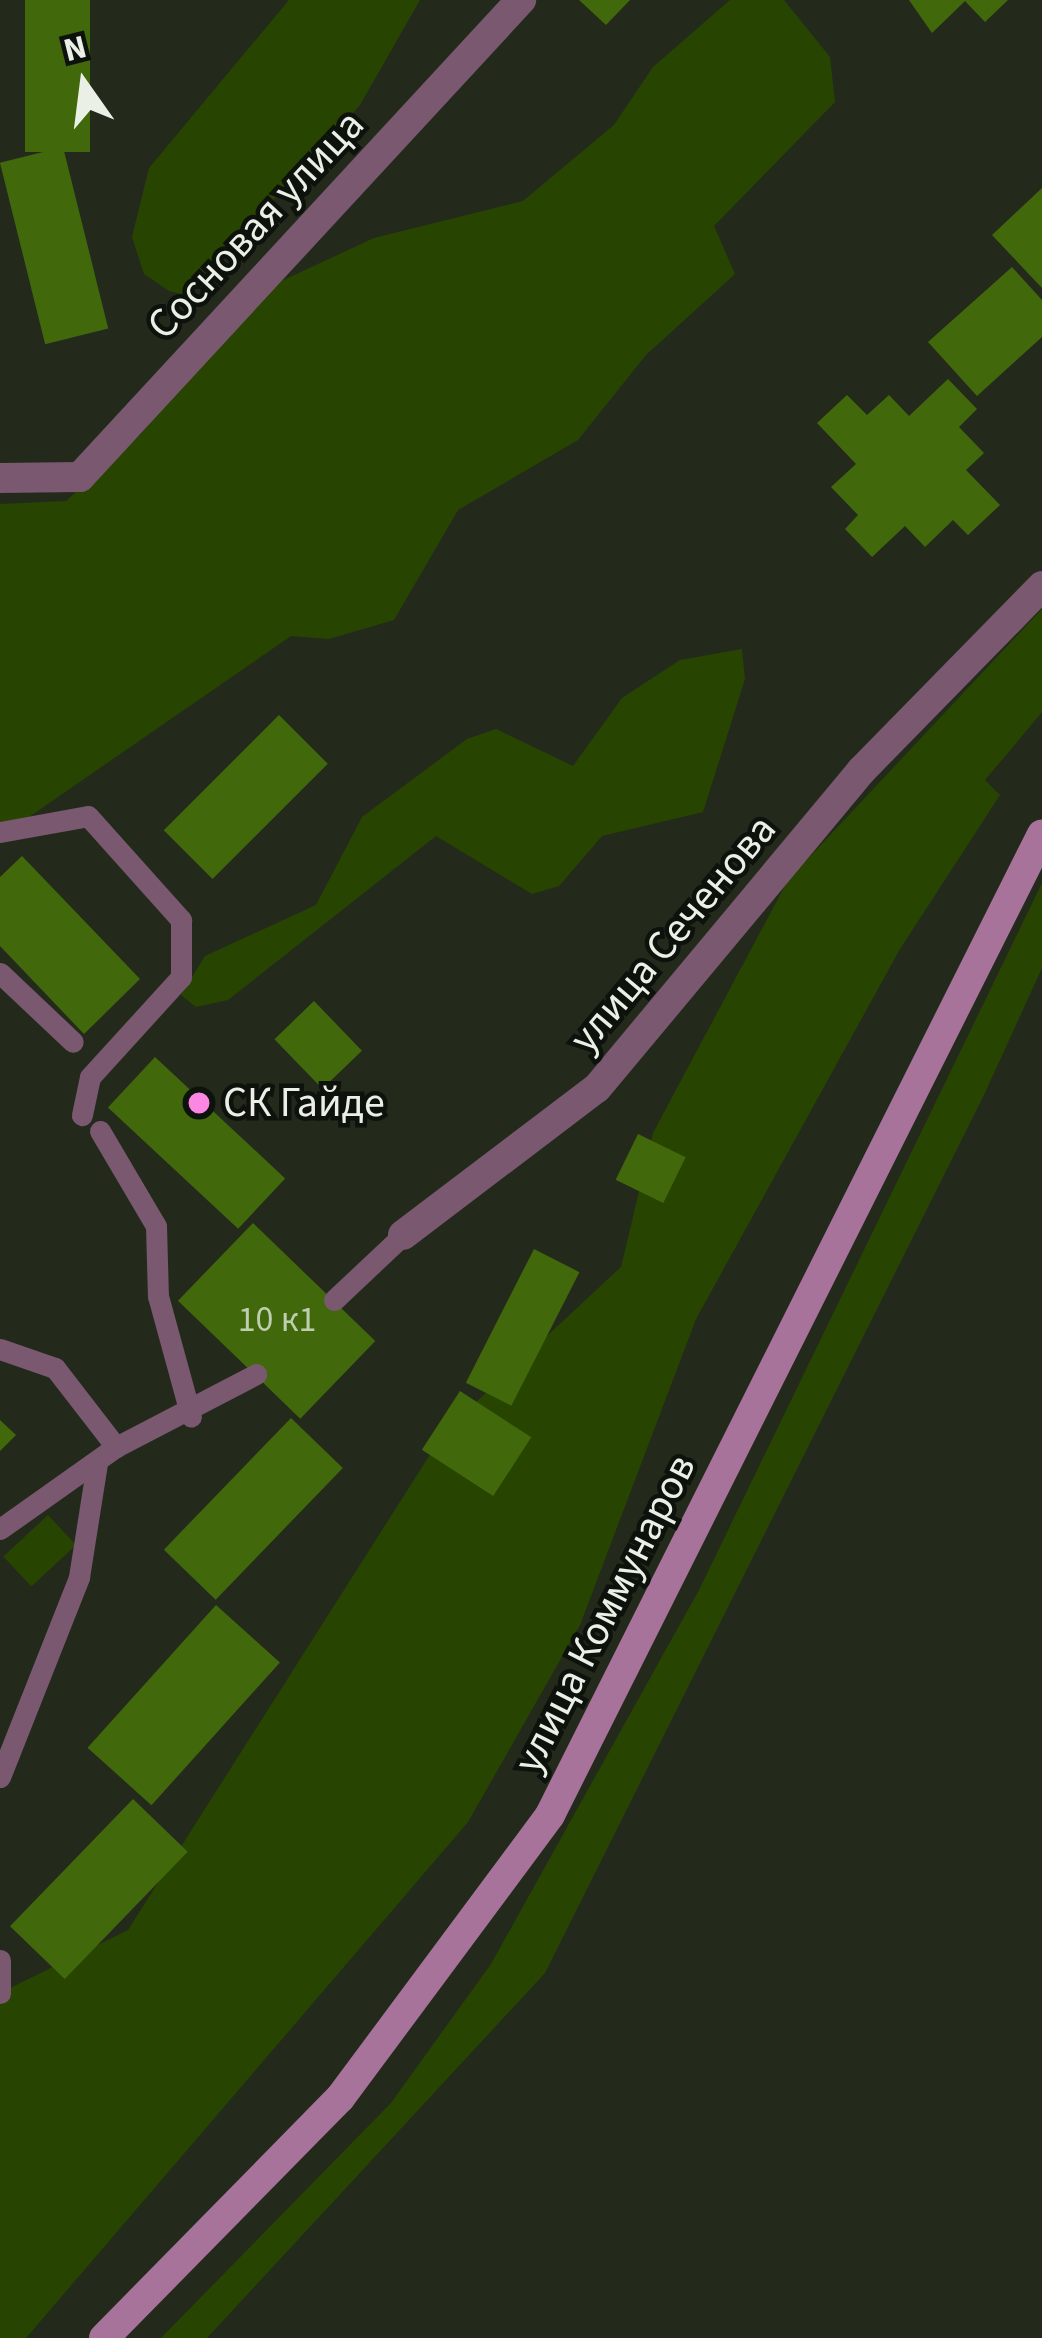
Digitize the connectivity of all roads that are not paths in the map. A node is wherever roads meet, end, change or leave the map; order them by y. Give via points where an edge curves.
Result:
1 (521, 0) edge
2 (0, 467) edge
3 (0, 478) edge
4 (39, 478) junction
5 (1042, 586) edge
6 (0, 832) edge
7 (1042, 834) edge
8 (0, 973) edge
9 (73, 1042) dead end
10 (82, 1114) dead end
11 (100, 1131) dead end
12 (403, 1235) joint
13 (334, 1300) dead end
14 (0, 1349) edge
15 (256, 1374) dead end
16 (190, 1417) junction
17 (116, 1447) junction
18 (97, 1463) junction
19 (0, 1529) edge
20 (0, 1777) edge
21 (0, 1960) edge
22 (0, 1994) edge
23 (104, 2338) edge

1 - 4 street, Сосновая улица via 80,477
2 - 4 street
3 - 4 street, Сосновая улица
5 - 12 street, улица Сеченова via 862,772 597,1088
6 - 10 lane via 88,816 181,920 181,977 90,1077
7 - 23 main road, улица Коммунаров via 550,1815 340,2098
8 - 9 lane
11 - 16 lane via 157,1226 158,1296
12 - 13 lane, улица Сеченова
14 - 17 lane via 55,1368
15 - 16 lane
16 - 17 lane
17 - 18 lane
18 - 19 lane
18 - 20 lane via 79,1577
21 - 22 lane

